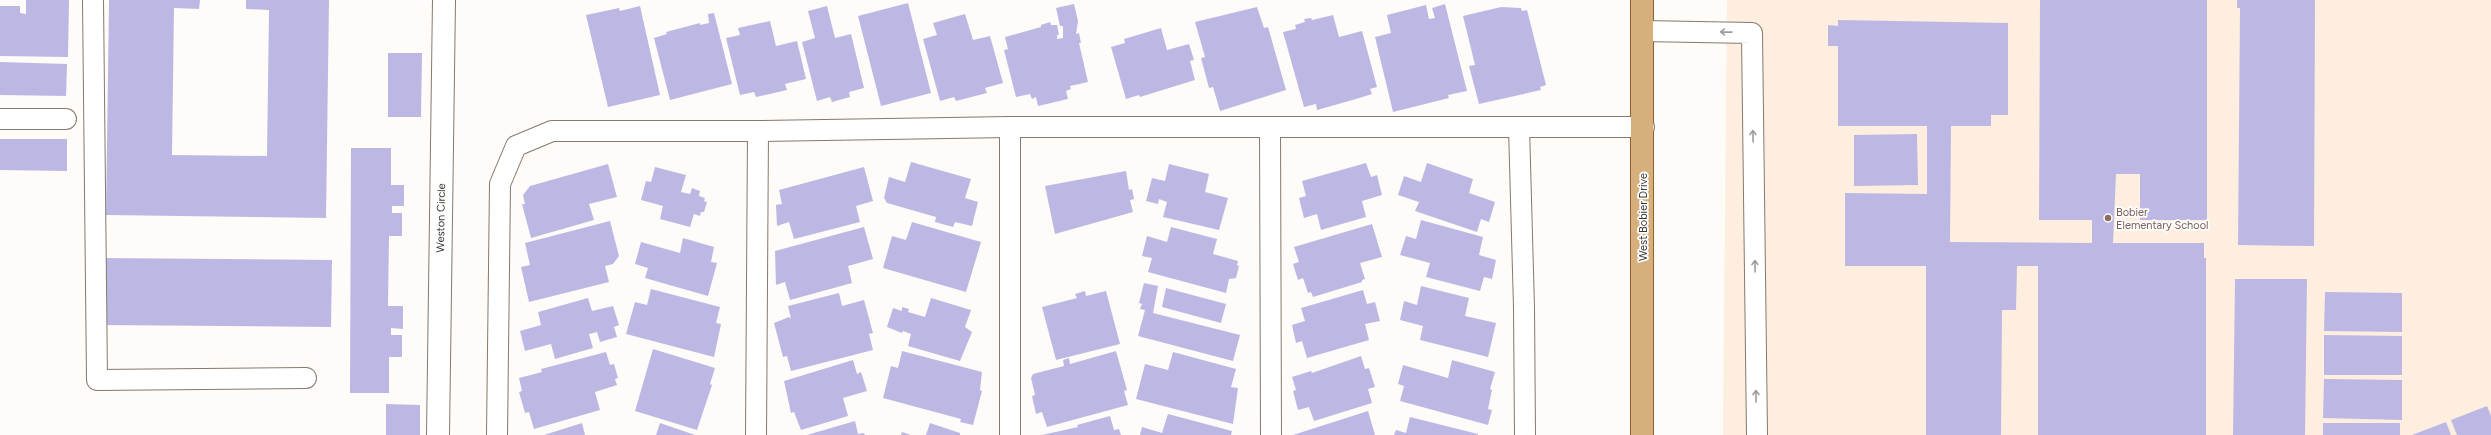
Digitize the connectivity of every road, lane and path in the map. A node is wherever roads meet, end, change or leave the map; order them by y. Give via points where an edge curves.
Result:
1 (93, 0) edge
2 (444, 0) edge
3 (1642, 0) edge
4 (1642, 31) junction
5 (0, 119) edge
6 (66, 119) dead end
7 (1010, 127) junction
8 (1270, 127) junction
9 (1519, 127) junction
10 (1644, 127) junction
11 (758, 131) junction
12 (306, 378) dead end
13 (438, 435) edge
14 (497, 435) edge
15 (756, 435) edge
16 (1010, 435) edge
17 (1271, 435) edge
18 (1525, 435) edge
19 (1642, 435) edge
20 (1757, 435) edge

1 - 12 lane via 97,380
2 - 13 street, Weston Circle
3 - 4 main road, West Bobier Drive
4 - 10 main road, West Bobier Drive
20 -> 4 lane via 1752,33
5 - 6 lane
7 - 8 lane
7 - 11 lane
7 - 16 lane
8 - 9 lane
8 - 17 lane
9 - 10 lane
9 - 18 lane
10 - 19 main road, West Bobier Drive
11 - 14 lane via 552,131 516,146 500,184
11 - 15 lane

